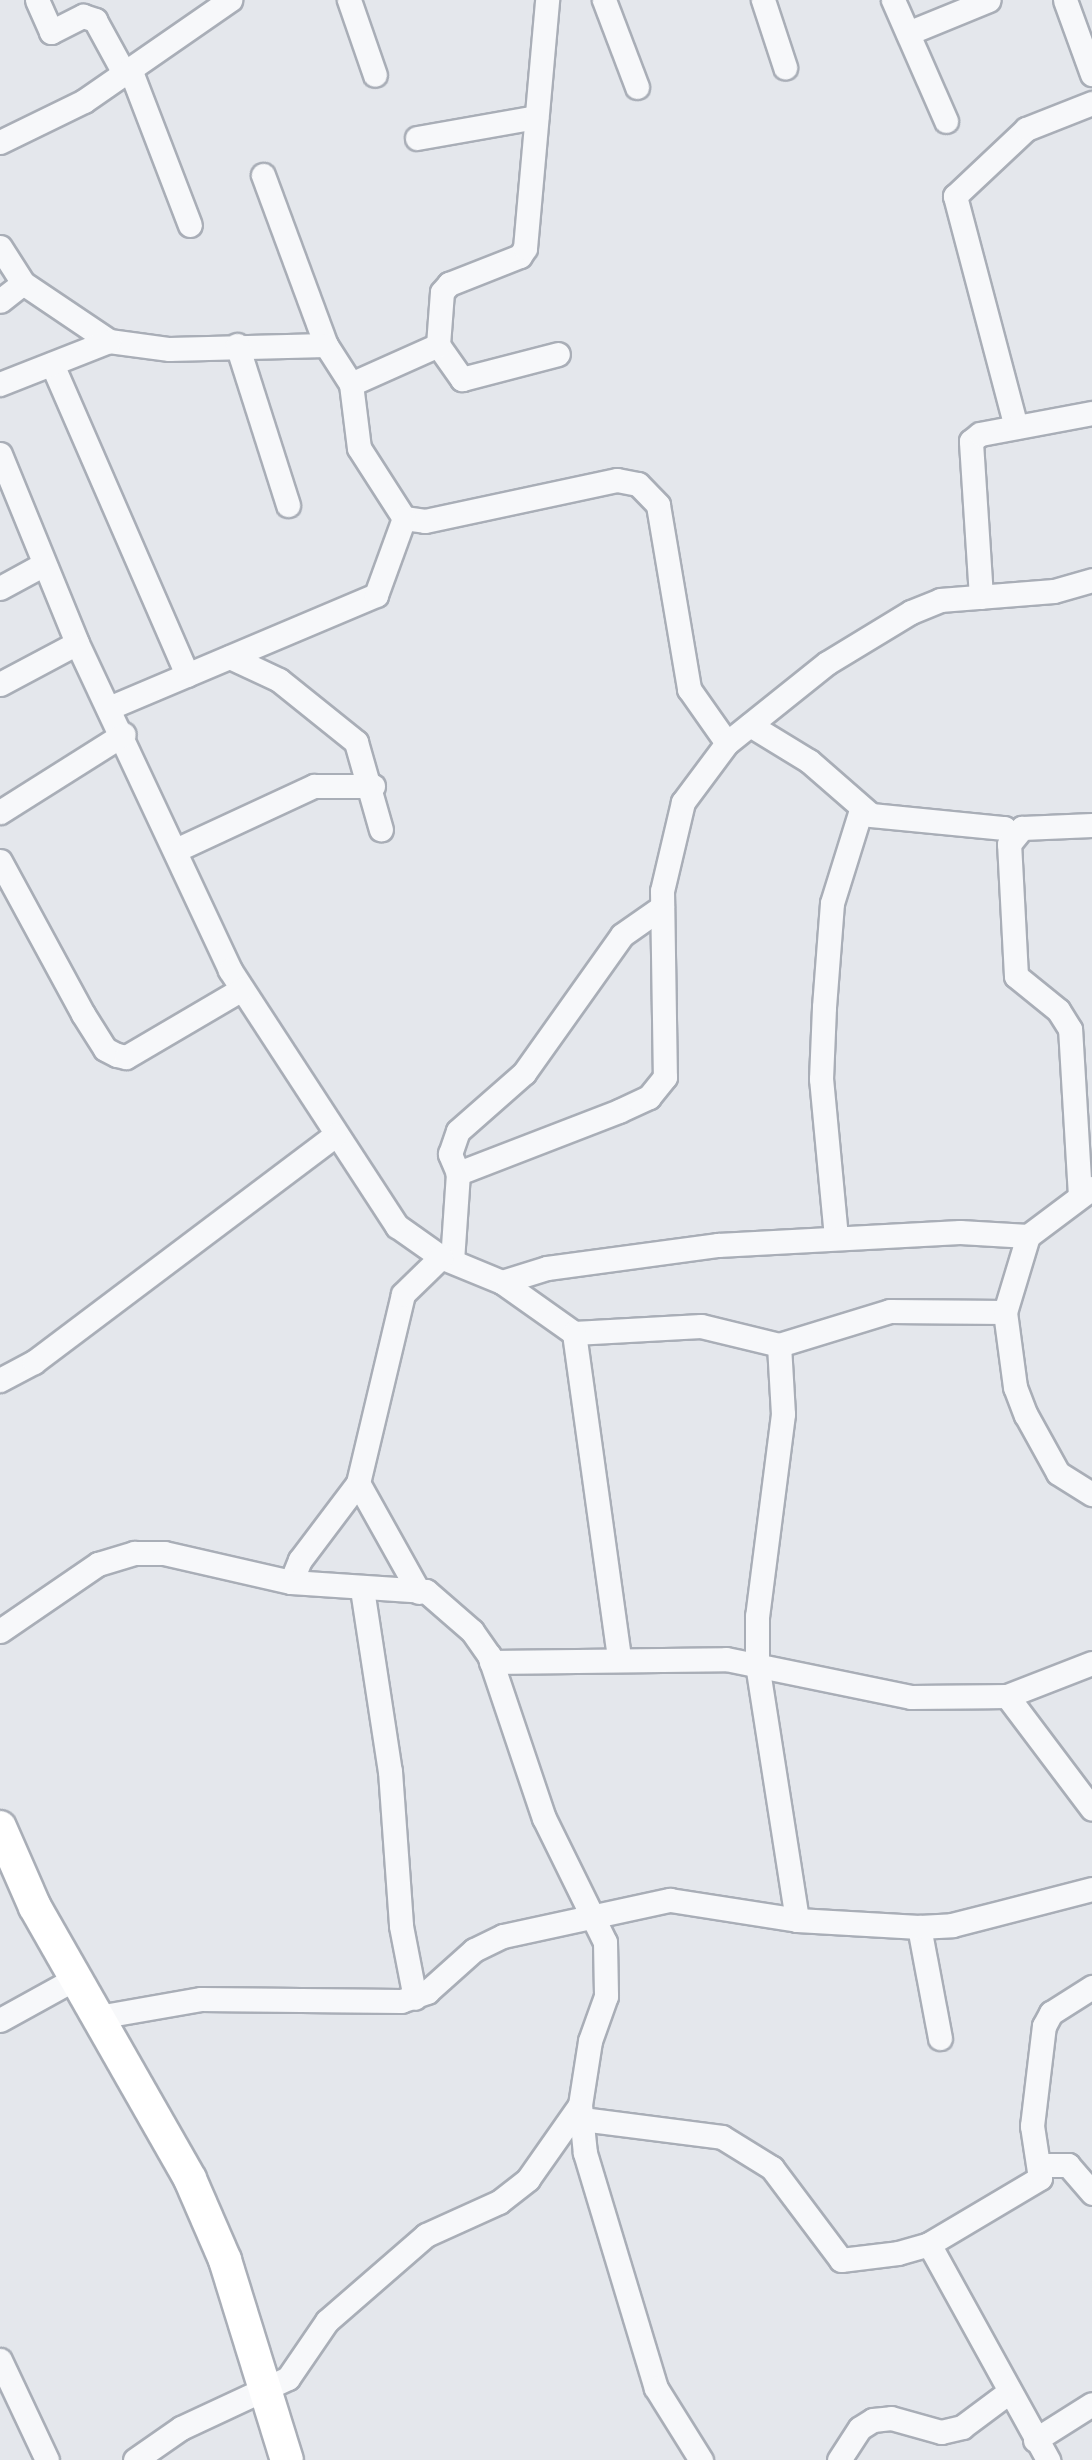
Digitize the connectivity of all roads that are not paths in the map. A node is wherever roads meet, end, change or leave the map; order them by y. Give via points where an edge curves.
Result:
1 (37, 0) edge
2 (349, 0) edge
3 (547, 0) edge
4 (604, 0) edge
5 (764, 0) edge
6 (893, 0) edge
7 (989, 0) edge
8 (1065, 0) edge
9 (215, 4) edge
10 (908, 33) junction
11 (785, 67) dead end
12 (127, 71) junction
13 (1092, 74) edge
14 (374, 75) dead end
15 (637, 87) dead end
16 (1092, 103) edge
17 (536, 117) junction
18 (946, 121) dead end
19 (417, 138) dead end
20 (0, 142) edge
21 (263, 175) dead end
22 (190, 225) dead end
23 (0, 247) edge
24 (23, 283) junction
25 (0, 301) edge
26 (109, 341) junction
27 (237, 345) junction
28 (326, 345) junction
29 (438, 345) junction
30 (558, 354) dead end
31 (52, 364) junction
32 (0, 384) edge
33 (351, 384) junction
34 (1092, 413) edge
35 (1016, 427) junction
36 (0, 454) edge
37 (288, 505) dead end
38 (404, 518) junction
39 (44, 564) junction
40 (1092, 580) edge
41 (0, 588) edge
42 (981, 597) junction
43 (77, 643) junction
44 (230, 657) junction
45 (187, 675) junction
46 (0, 684) edge
47 (111, 707) junction
48 (750, 724) junction
49 (124, 734) junction
50 (727, 743) junction
51 (373, 786) junction
52 (861, 810) junction
53 (0, 812) edge
54 (1092, 825) edge
55 (381, 830) dead end
56 (1012, 835) junction
57 (178, 849) junction
58 (0, 861) edge
59 (662, 906) junction
60 (242, 989) junction
61 (335, 1135) junction
62 (458, 1173) junction
63 (1086, 1192) edge
64 (1028, 1236) junction
65 (835, 1237) junction
66 (447, 1259) junction
67 (502, 1282) junction
68 (1004, 1312) junction
69 (574, 1333) junction
70 (779, 1345) junction
71 (0, 1380) edge
72 (358, 1483) junction
73 (1092, 1494) edge
74 (291, 1582) junction
75 (362, 1589) junction
76 (419, 1592) junction
77 (0, 1631) edge
78 (619, 1658) junction
79 (491, 1662) junction
80 (1092, 1663) edge
81 (757, 1664) junction
82 (1007, 1696) junction
83 (1092, 1809) edge
84 (0, 1827) edge
85 (1092, 1889) edge
86 (593, 1918) junction
87 (797, 1920) junction
88 (919, 1927) junction
89 (76, 1978) junction
90 (1092, 1987) edge
91 (415, 1998) junction
92 (98, 2017) junction
93 (0, 2020) edge
94 (940, 2038) dead end
95 (581, 2112) junction
96 (1040, 2165) junction
97 (1092, 2193) edge
98 (929, 2244) junction
99 (0, 2360) edge
100 (267, 2387) junction
101 (1009, 2392) junction
102 (1092, 2404) edge
103 (1035, 2440) junction
104 (47, 2460) edge
105 (135, 2460) edge
106 (287, 2460) edge
107 (701, 2460) edge
108 (839, 2460) edge
109 (1048, 2460) edge

1 - 12 street via 51,32 83,16 95,20
2 - 14 street
3 - 17 street
4 - 15 street
5 - 11 street
6 - 10 street
7 - 10 street
8 - 13 street
9 - 12 street
10 - 18 street
12 - 20 street via 84,101
12 - 22 street
16 - 35 street via 1026,129 955,196
17 - 19 street
17 - 29 street via 525,248 520,256 449,284 442,292
21 - 28 street
23 - 24 street
24 - 25 street
24 - 26 street
26 - 27 street via 169,349
26 - 31 street
27 - 28 street
27 - 37 street
28 - 33 street
29 - 30 street via 462,379
29 - 33 street
31 - 32 street
31 - 45 street
33 - 38 street via 359,448
34 - 35 street
35 - 42 street via 971,441
36 - 39 street
38 - 44 street via 376,595
38 - 50 street via 425,521 617,480 638,484 658,505 689,689
39 - 41 street
39 - 43 street
40 - 42 street
42 - 48 street via 940,600 911,612 827,663
43 - 46 street
43 - 47 street
44 - 45 street
44 - 51 street via 279,680 335,720 356,742
45 - 47 street
47 - 49 street
48 - 50 street
48 - 52 street via 809,761
49 - 53 street
49 - 57 street
50 - 59 street via 683,802
51 - 55 street
51 - 57 street via 314,786
52 - 56 street via 1004,828
52 - 65 street via 832,903 824,1007 821,1079
54 - 56 street via 1022,828
56 - 63 street via 1014,970 1070,1029
57 - 60 street
58 - 60 street via 105,1049 126,1057
59 - 62 street via 628,929 524,1073 458,1131 450,1154
59 - 62 street via 666,1065 659,1089
60 - 61 street
61 - 66 street via 386,1214
61 - 71 street via 34,1362
62 - 66 street
63 - 64 street
64 - 65 street via 960,1232
64 - 68 street
65 - 67 street via 587,1262
66 - 67 street
66 - 72 street via 403,1294
67 - 69 street
68 - 70 street via 890,1311
68 - 73 street via 1015,1387 1030,1424 1058,1473
69 - 70 street via 701,1326
69 - 78 street
70 - 81 street via 783,1414 757,1616
72 - 74 street via 300,1560
72 - 76 street
74 - 75 street
74 - 77 street via 164,1553 134,1553 98,1564
75 - 76 street
75 - 91 street
76 - 79 street via 450,1607
78 - 79 street
78 - 81 street
79 - 86 street via 544,1818
80 - 82 street
81 - 82 street via 911,1697
81 - 87 street
82 - 83 street
84 - 89 main road
85 - 88 street via 952,1925
86 - 87 street via 670,1900
86 - 91 street via 488,1942
86 - 95 street via 606,1941 606,1996 590,2041
87 - 88 street
88 - 94 street
89 - 92 main road
89 - 93 street
90 - 96 street via 1051,2013 1044,2026 1032,2126
91 - 92 street via 383,2004 201,1999
92 - 100 main road via 190,2179
95 - 98 street via 696,2130 747,2150 772,2168 841,2260
95 - 100 street via 528,2179 499,2202 426,2235 327,2321 297,2371
95 - 107 street via 615,2269 656,2388
96 - 97 street via 1068,2165
96 - 98 street via 1032,2186
98 - 101 street
99 - 104 street
100 - 105 street via 181,2428
100 - 106 main road
101 - 103 street
101 - 108 street via 962,2427 941,2432 891,2418 873,2420 860,2428
102 - 103 street
103 - 109 street

